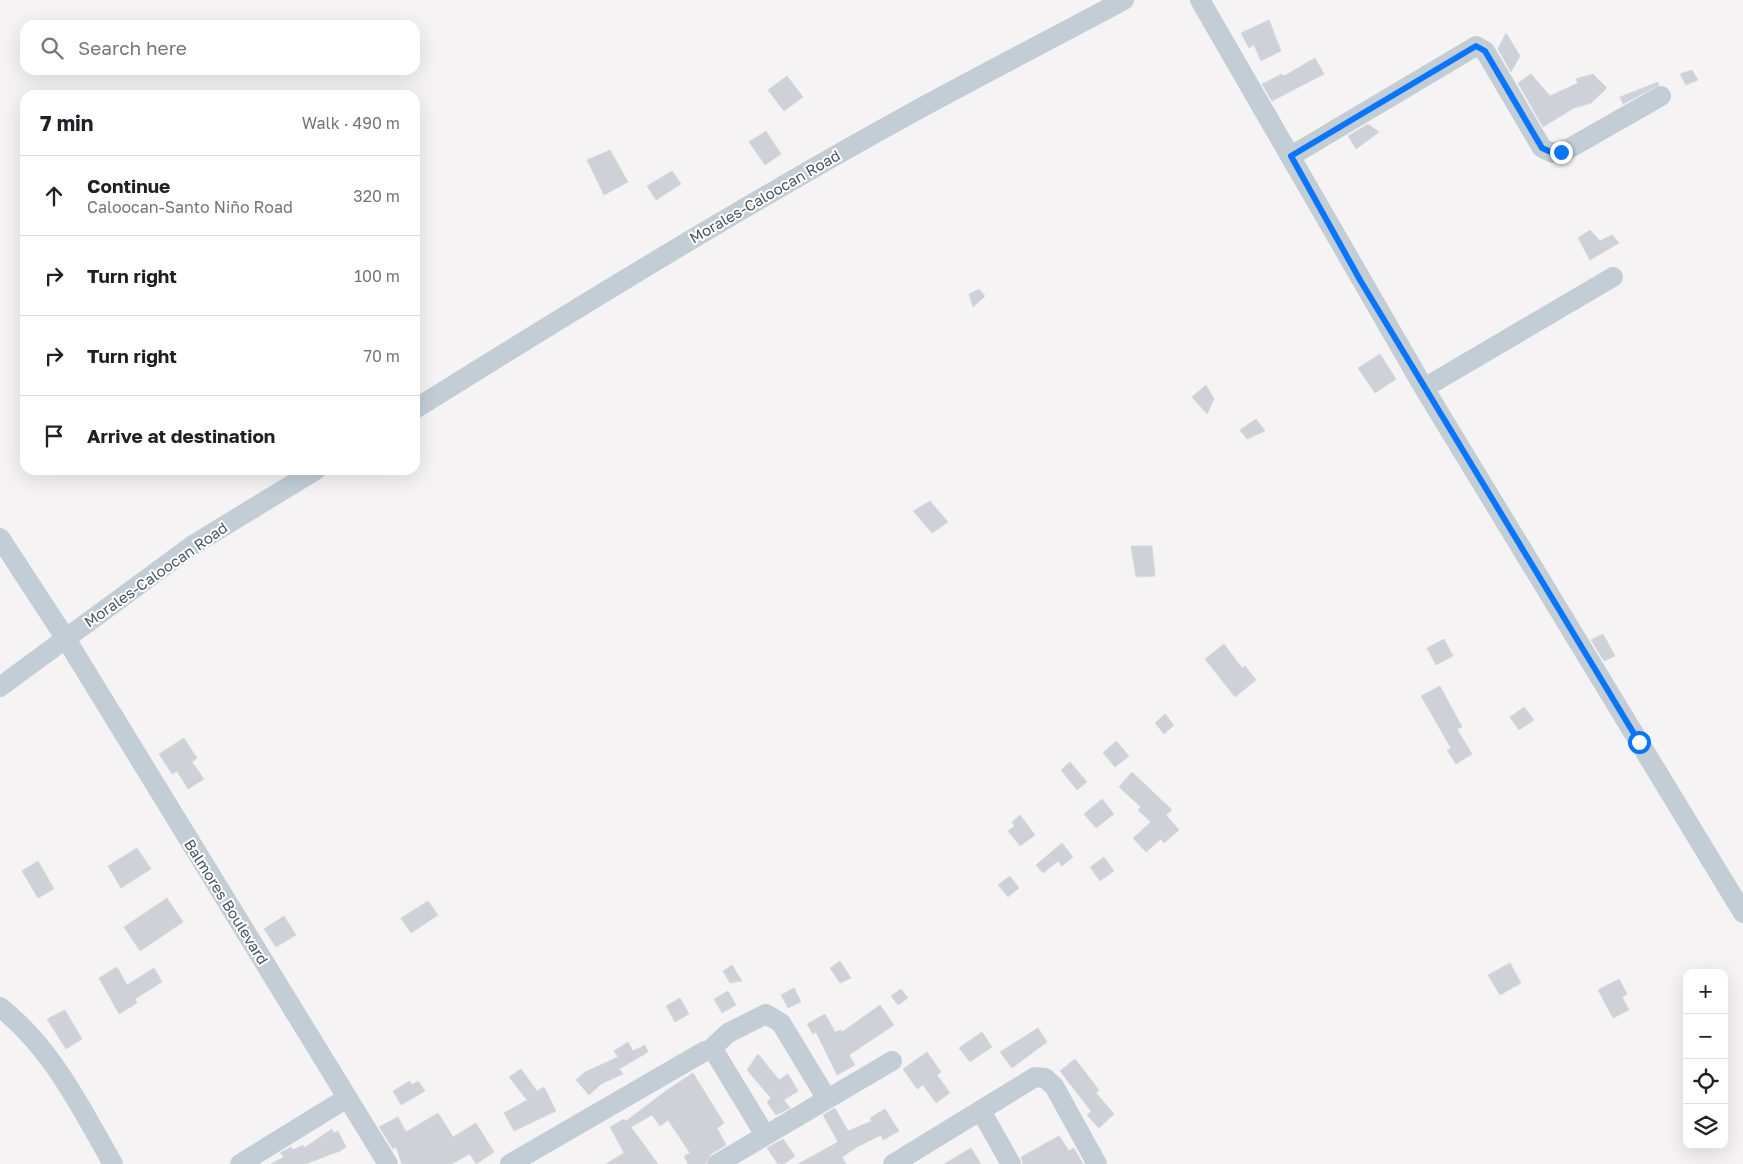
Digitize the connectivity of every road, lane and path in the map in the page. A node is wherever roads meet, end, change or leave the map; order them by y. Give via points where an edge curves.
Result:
1 (1124, 0) edge
2 (1200, 0) edge
3 (1661, 96) dead end
4 (1291, 156) junction
5 (1613, 277) dead end
6 (1424, 388) junction
7 (420, 406) edge
8 (308, 475) edge
9 (0, 538) edge
10 (66, 639) junction
11 (0, 687) edge
12 (1743, 913) edge
13 (0, 1008) edge
14 (709, 1051) junction
15 (892, 1061) dead end
16 (346, 1098) junction
17 (827, 1099) junction
18 (981, 1111) junction
19 (765, 1135) junction
20 (113, 1164) edge
21 (240, 1164) edge
22 (388, 1164) edge
23 (510, 1164) edge
24 (717, 1164) edge
25 (893, 1164) edge
26 (1011, 1164) edge
27 (1097, 1164) edge

1 - 7 street, Morales-Caloocan Road via 916,110 593,298
2 - 4 street
3 - 4 street via 1570,148 1553,153 1542,148 1485,51 1476,46
4 - 6 street
5 - 6 street
6 - 12 street
8 - 10 street, Morales-Caloocan Road via 193,545
9 - 10 street, Balmores Boulevard
10 - 11 street, Morales-Caloocan Road
10 - 16 street, Balmores Boulevard
13 - 20 street via 19,1022 64,1078
14 - 17 street via 742,1025 766,1014 773,1016 781,1023
14 - 19 street via 717,1056
14 - 23 street
15 - 17 street
16 - 21 street
16 - 22 street, Balmores Boulevard
17 - 19 street
18 - 25 street
18 - 26 street
18 - 27 street via 1035,1078 1044,1078 1054,1086
19 - 24 street

